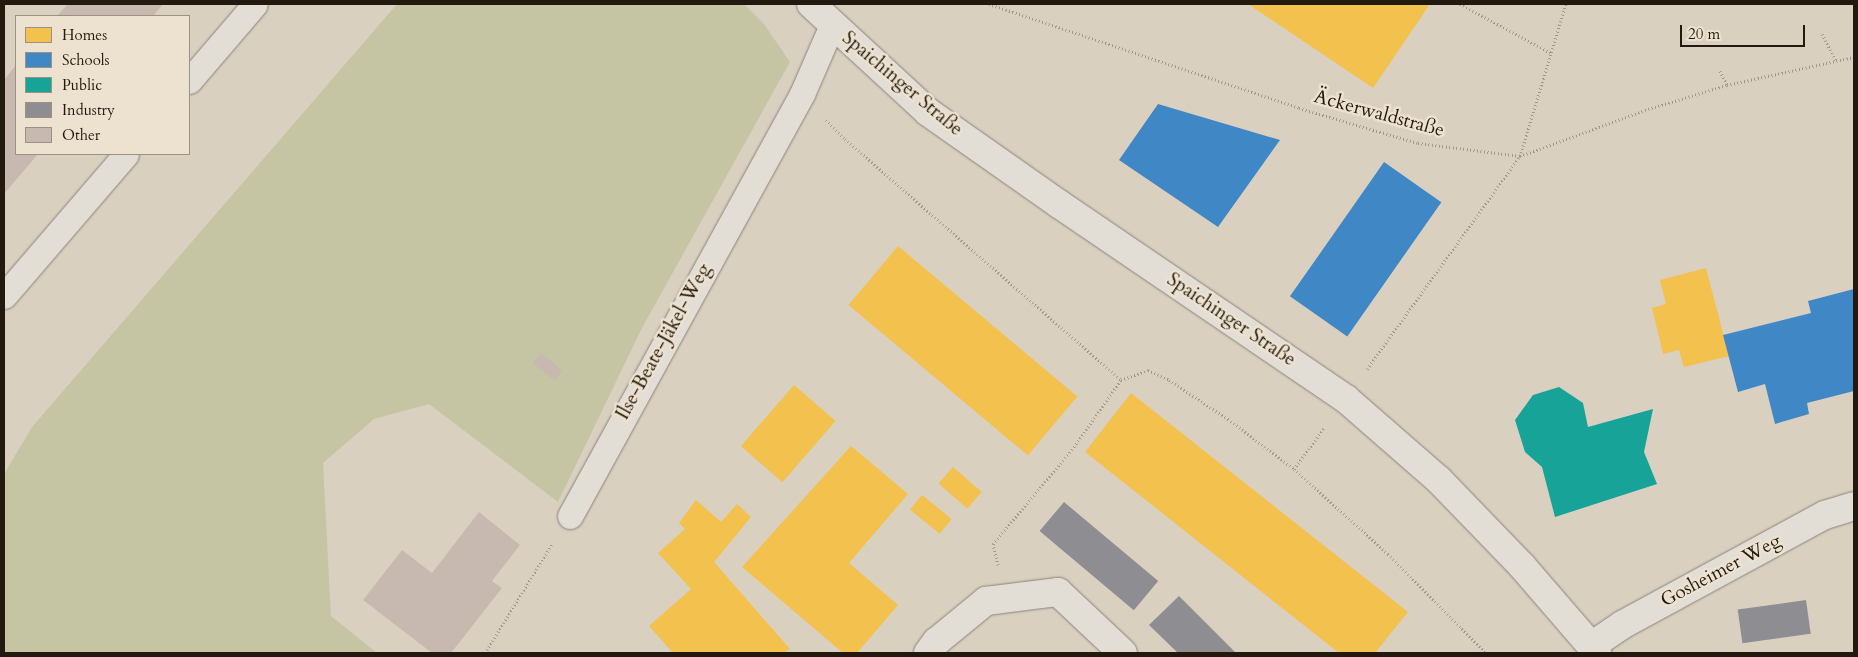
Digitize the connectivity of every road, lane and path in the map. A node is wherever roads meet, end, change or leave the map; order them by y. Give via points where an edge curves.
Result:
1 (255, 4) edge
2 (811, 4) edge
3 (988, 4) edge
4 (1460, 4) edge
5 (1566, 4) edge
6 (832, 25) junction
7 (1822, 34) dead end
8 (1551, 53) junction
9 (1854, 57) edge
10 (1836, 60) junction
11 (1720, 71) dead end
12 (190, 80) edge
13 (1727, 85) junction
14 (802, 94) junction
15 (125, 155) edge
16 (1520, 156) junction
17 (4, 296) edge
18 (1122, 380) junction
19 (1346, 398) junction
20 (1294, 469) junction
21 (1854, 506) edge
22 (570, 516) joint
23 (1005, 599) junction
24 (1594, 650) edge
25 (485, 653) edge
26 (928, 653) edge
27 (1123, 653) edge
28 (1486, 653) edge

1 - 12 lane
2 - 6 street, Spaichinger Straße
3 - 16 path, Äckerwaldstraße via 1299,108 1418,143
4 - 8 path
5 - 8 path
6 - 14 lane, Ilse-Beate-Jäkel-Weg
6 - 19 street, Spaichinger Straße via 928,112
7 - 10 path
8 - 16 path
9 - 10 path, Äckerwaldstraße
10 - 13 path, Äckerwaldstraße
11 - 13 path
13 - 16 path, Äckerwaldstraße via 1645,110
14 - 18 path via 845,139
14 - 22 lane, Ilse-Beate-Jäkel-Weg
15 - 17 lane
16 - 19 path
18 - 20 path via 1148,370 1169,380 1228,418
18 - 23 path via 1074,447 994,544
19 - 20 path
19 - 24 street, Spaichinger Straße via 1439,480 1522,566
20 - 28 path via 1388,554
21 - 24 street, Gosheimer Weg via 1816,520 1622,625
22 - 25 path
23 - 26 street via 986,601 936,642
23 - 27 street via 1058,592

